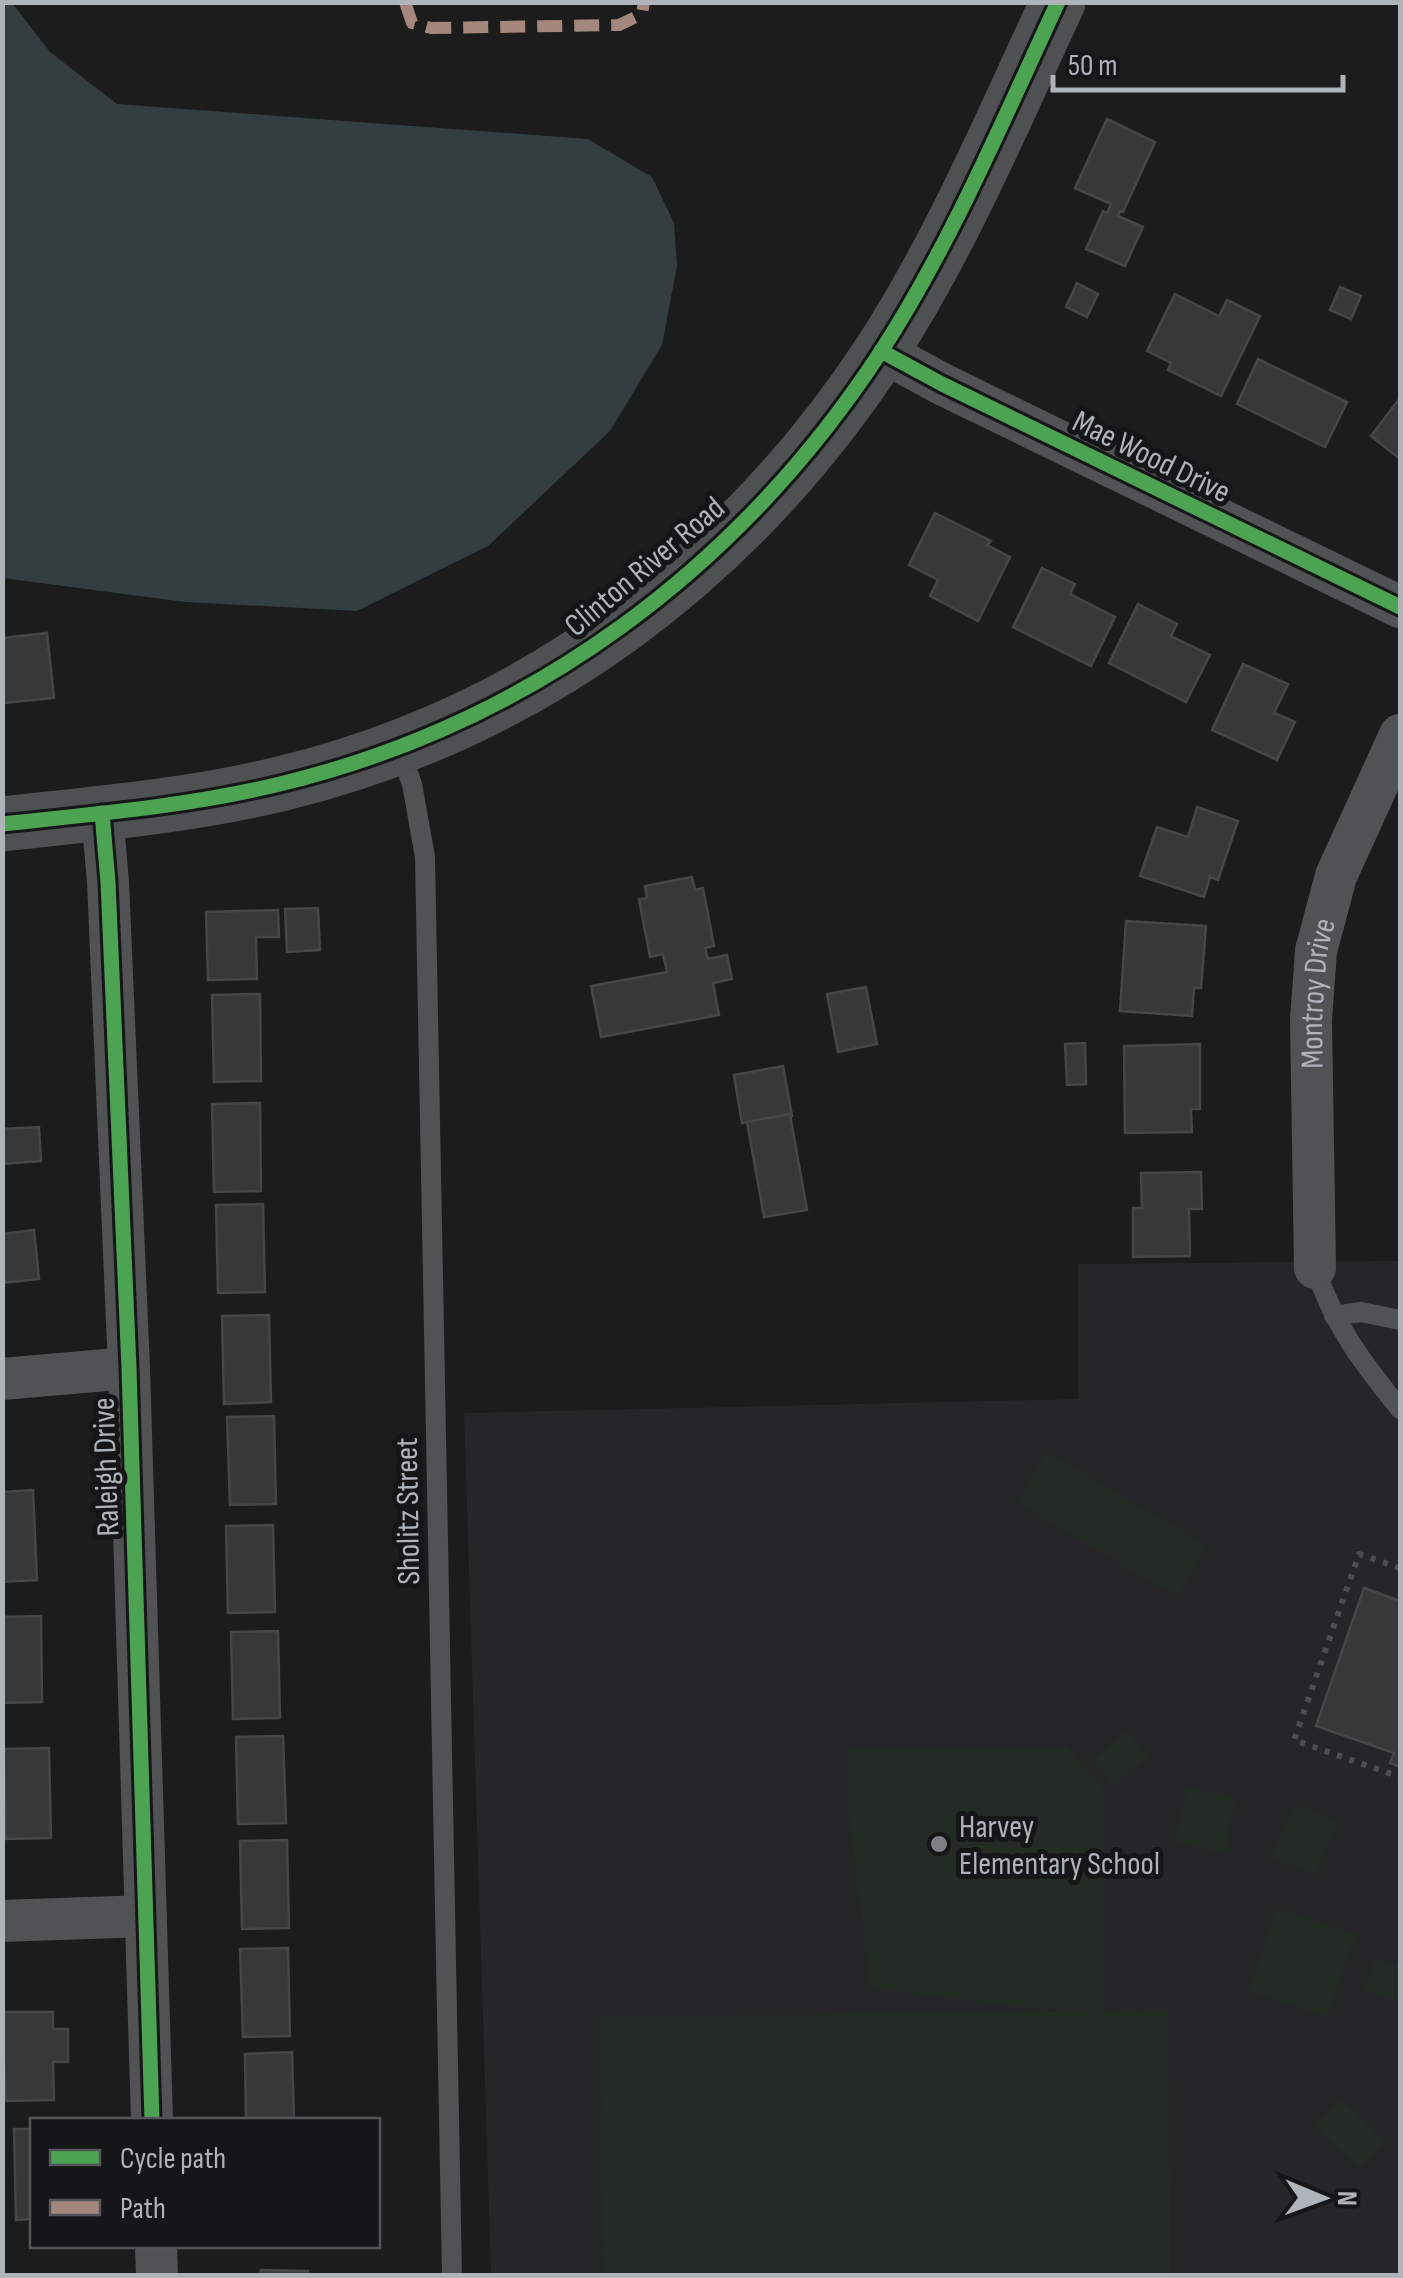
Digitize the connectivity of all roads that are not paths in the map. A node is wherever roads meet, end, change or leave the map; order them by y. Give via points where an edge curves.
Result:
1 (1058, 2) edge
2 (882, 350) junction
3 (1400, 607) edge
4 (1400, 736) edge
5 (399, 748) junction
6 (102, 813) junction
7 (2, 824) edge
8 (1315, 1268) joint
9 (1334, 1316) junction
10 (1400, 1320) edge
11 (129, 1368) junction
12 (2, 1379) edge
13 (1400, 1409) edge
14 (146, 1916) junction
15 (2, 1922) edge
16 (152, 2118) edge
17 (156, 2248) edge
18 (157, 2276) edge
19 (452, 2276) edge

1 - 2 street, Clinton River Road via 956,218
2 - 3 street, Mae Wood Drive
2 - 5 street, Clinton River Road via 774,490 599,646 518,695
4 - 8 street, Montroy Drive via 1336,876 1316,951
5 - 6 street, Clinton River Road via 281,784
5 - 19 lane, Sholitz Street via 425,857
6 - 7 street, Clinton River Road
6 - 11 street, Raleigh Drive
8 - 9 lane
9 - 10 lane via 1361,1312
9 - 13 lane via 1353,1352
11 - 12 street
11 - 14 street, Raleigh Drive
14 - 15 street
14 - 16 street, Raleigh Drive
17 - 18 street

